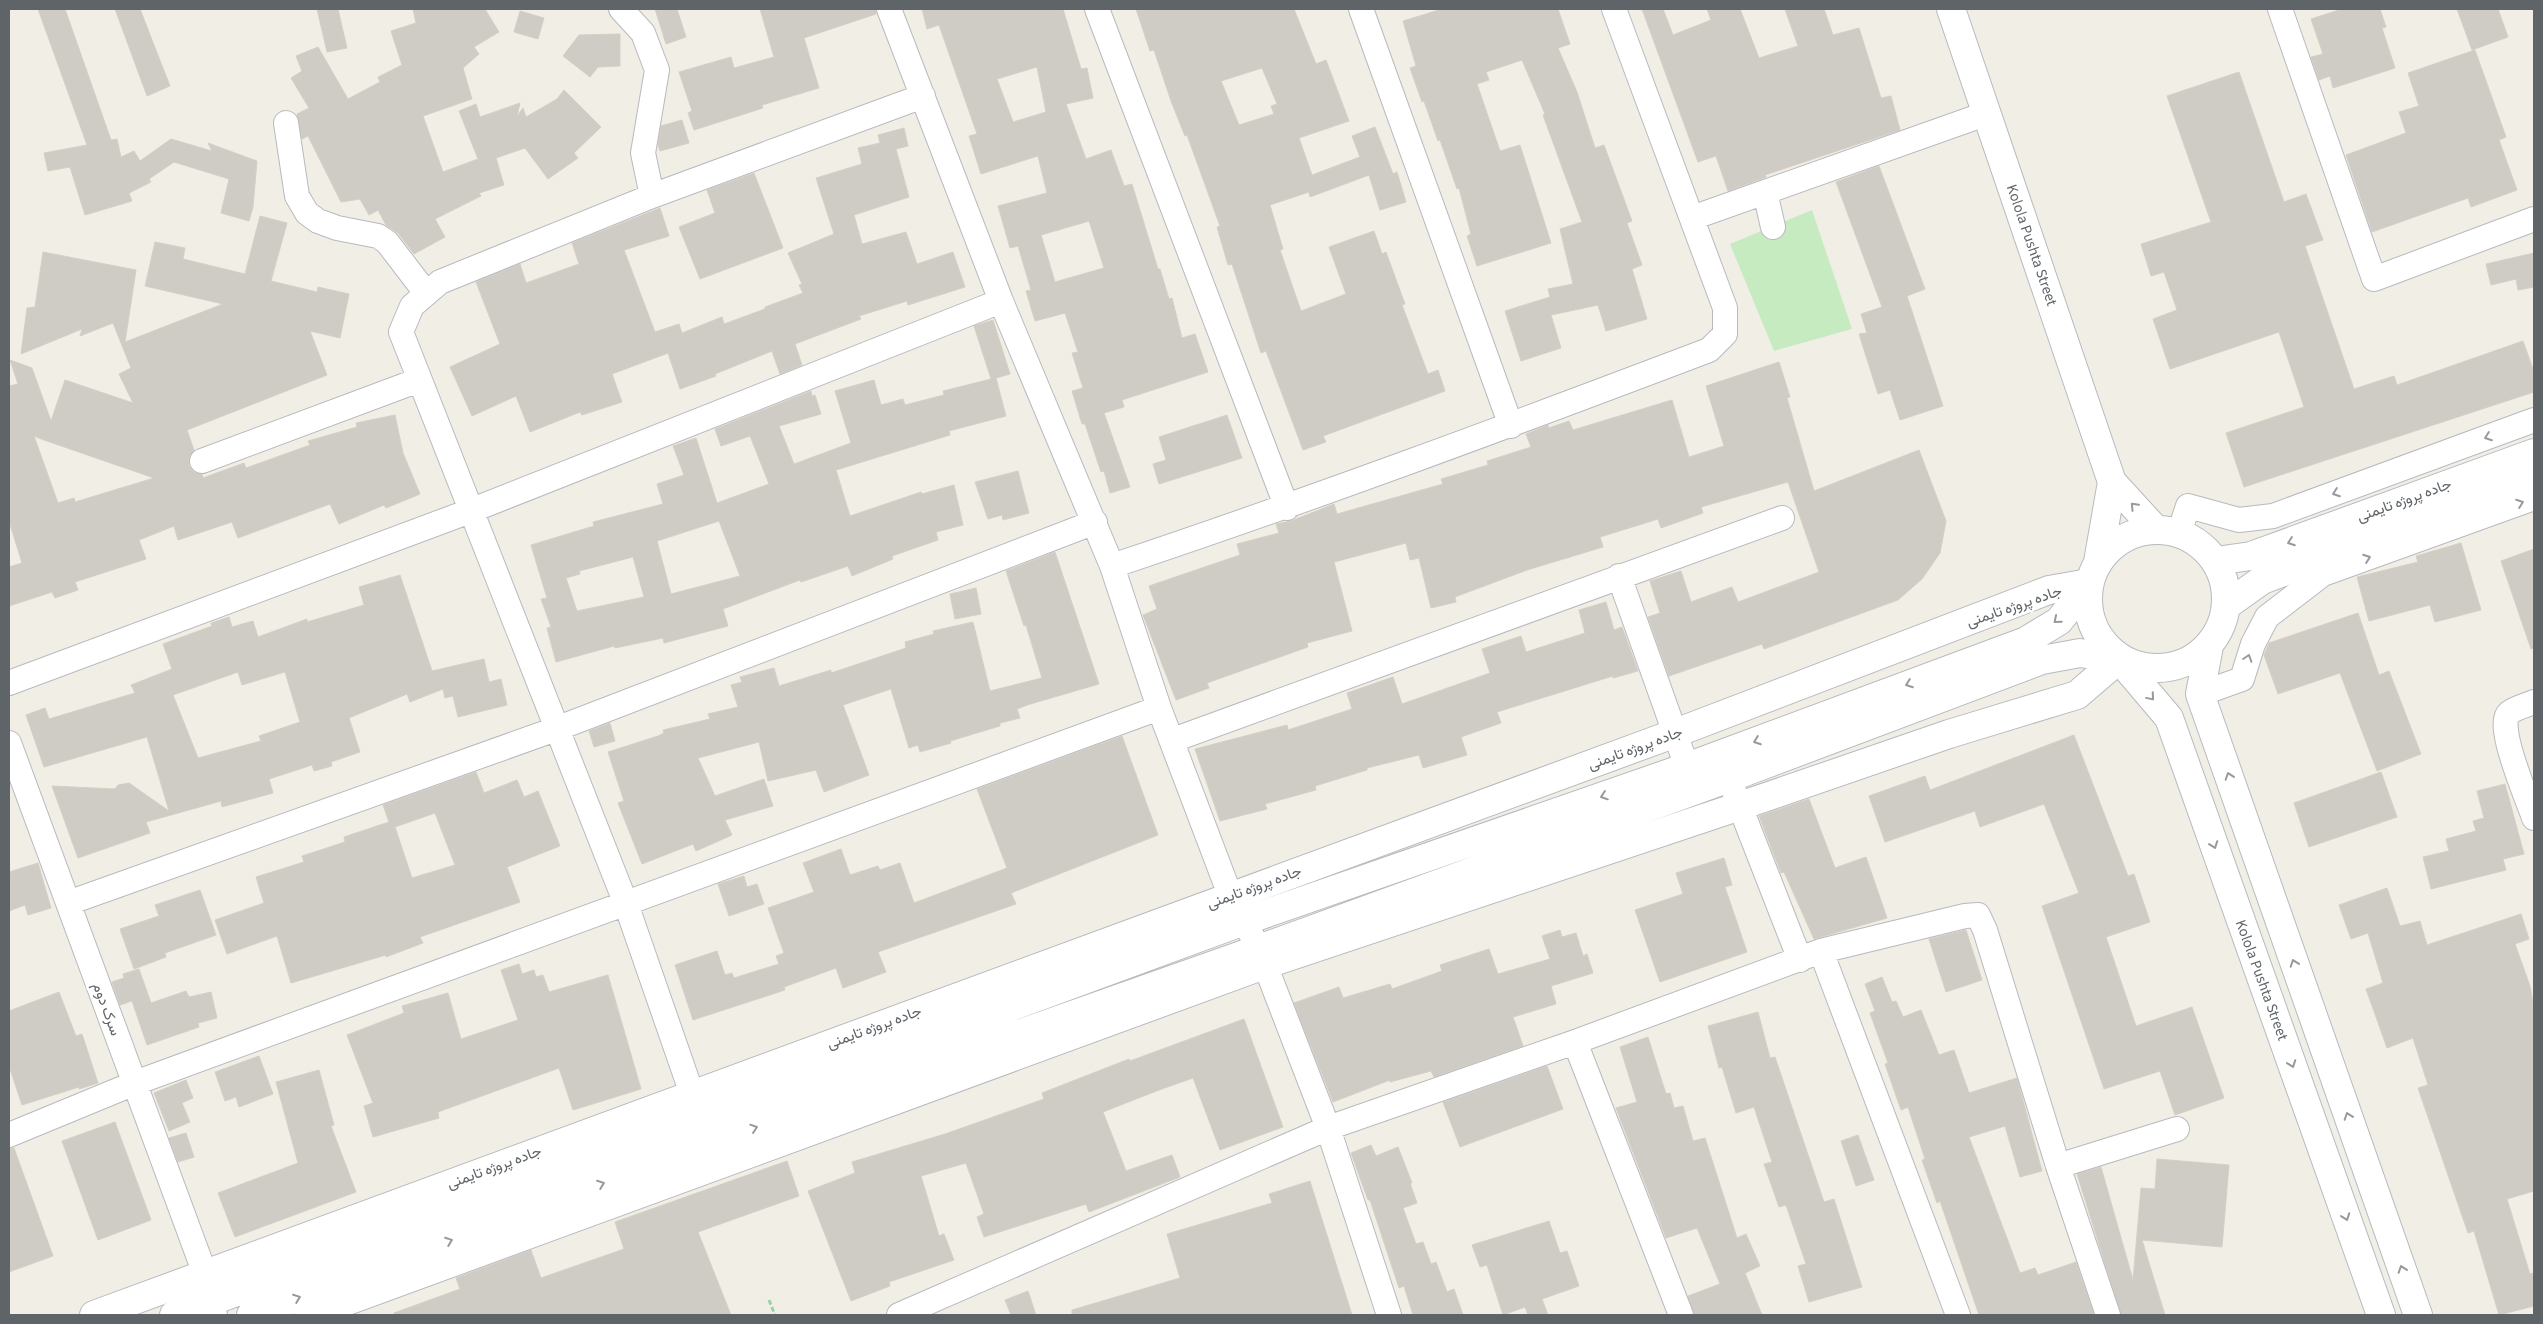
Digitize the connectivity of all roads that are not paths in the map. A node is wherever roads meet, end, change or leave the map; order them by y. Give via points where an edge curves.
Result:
1 (622, 9) edge
2 (889, 9) edge
3 (1097, 9) edge
4 (1361, 9) edge
5 (1614, 9) edge
6 (1951, 9) edge
7 (2280, 9) edge
8 (923, 96) junction
9 (1988, 113) junction
10 (286, 123) dead end
11 (1765, 192) junction
12 (652, 196) junction
13 (1692, 218) junction
14 (2534, 218) edge
15 (1773, 227) dead end
16 (426, 293) junction
17 (1001, 301) junction
18 (418, 380) junction
19 (2534, 420) edge
20 (1511, 426) junction
21 (2534, 453) edge
22 (202, 461) dead end
23 (2534, 480) edge
24 (2112, 482) junction
25 (2534, 498) edge
26 (1287, 508) junction
27 (470, 511) junction
28 (1782, 518) dead end
29 (1095, 522) junction
30 (2168, 531) junction
31 (2216, 561) junction
32 (1112, 566) junction
33 (2093, 573) junction
34 (1620, 576) junction
35 (2227, 605) junction
36 (2209, 646) junction
37 (2119, 660) junction
38 (9, 683) edge
39 (2200, 694) junction
40 (2534, 702) edge
41 (1159, 708) junction
42 (556, 729) junction
43 (1673, 734) junction
44 (1173, 740) junction
45 (9, 743) edge
46 (1687, 767) junction
47 (1729, 778) junction
48 (1740, 806) junction
49 (2534, 818) edge
50 (1230, 896) junction
51 (68, 903) junction
52 (626, 904) junction
53 (1244, 921) junction
54 (1810, 956) junction
55 (1262, 957) junction
56 (1575, 1042) junction
57 (135, 1083) junction
58 (692, 1094) junction
59 (1328, 1128) junction
60 (2177, 1128) dead end
61 (9, 1135) edge
62 (2058, 1166) junction
63 (206, 1274) junction
64 (212, 1309) edge
65 (94, 1315) edge
66 (174, 1315) edge
67 (251, 1315) edge
68 (309, 1315) edge
69 (898, 1315) edge
70 (1389, 1315) edge
71 (1681, 1315) edge
72 (1958, 1315) edge
73 (2108, 1315) edge
74 (2381, 1315) edge
75 (2418, 1315) edge

1 - 12 street via 643,33 657,70 643,153
2 - 8 street
3 - 26 street
4 - 20 street
5 - 13 street
6 - 9 main road, Kolola Pushta Street
7 - 14 street via 2374,279
8 - 12 street
8 - 17 street
9 - 11 street
9 - 24 main road, Kolola Pushta Street
10 - 16 street via 298,196 307,214 337,228 378,236 387,242
11 - 13 street
11 - 15 street
12 - 16 street via 440,282
13 - 20 street via 1725,308 1725,334 1709,350
16 - 18 street via 412,306 401,332
17 - 27 street
17 - 29 street
18 - 22 street
18 - 27 street
19 -> 30 street via 2274,516 2238,520 2188,506
20 - 26 street
21 -> 31 main road, جاده پروژه تایمنی via 2251,556
23 - 35 main road, جاده پروژه تایمنی via 2262,580
30 -> 24 main road
24 - 33 main road
39 -> 25 street via 2242,679 2266,617 2323,574
26 - 32 street
27 - 38 street
27 - 42 street
28 - 34 street
29 - 32 street
29 - 42 street
30 - 31 main road via 2200,544
30 - 33 main road via 2134,534 2113,545
31 - 35 main road via 2225,582
32 - 41 street
33 - 37 main road via 2088,606 2094,629
33 - 43 main road, جاده پروژه تایمنی
33 -> 46 main road, جاده پروژه تایمنی via 2059,621 2026,641
34 - 43 street
34 - 44 street
35 - 36 main road via 2221,627
36 - 37 main road via 2191,660 2170,668 2147,668
36 - 39 main road
37 - 47 main road via 2080,653 2042,660
37 - 48 main road via 2077,695 1948,734
37 -> 74 main road, Kolola Pushta Street via 2169,718
75 -> 39 main road
40 - 49 street via 2509,713 2504,722 2506,738
41 - 44 street
41 - 52 street
42 - 51 street
42 - 52 street
43 - 46 street
43 - 50 main road, جاده پروژه تایمنی
44 - 50 street
45 - 51 street, سرک دوم
46 -> 53 main road, جاده پروژه تایمنی
47 - 48 street
47 - 55 main road
48 - 54 street
48 - 55 main road
50 - 53 street
50 - 58 main road, جاده پروژه تایمنی
51 - 57 street, سرک دوم
52 - 57 street
52 - 58 street
53 - 55 street
53 - 64 main road, جاده پروژه تایمنی
54 - 56 street
54 - 62 street via 1978,915
54 - 72 street
55 - 59 street
67 -> 55 main road via 699,1147
55 - 68 main road
56 - 59 street
56 - 71 street
57 - 61 street
57 - 63 street, سرک دوم
58 - 63 main road, جاده پروژه تایمنی
59 - 69 street
59 - 70 street
60 - 62 street
62 - 73 street
63 - 64 street, سرک دوم
63 - 65 main road, جاده پروژه تایمنی
64 - 66 main road, جاده پروژه تایمنی

